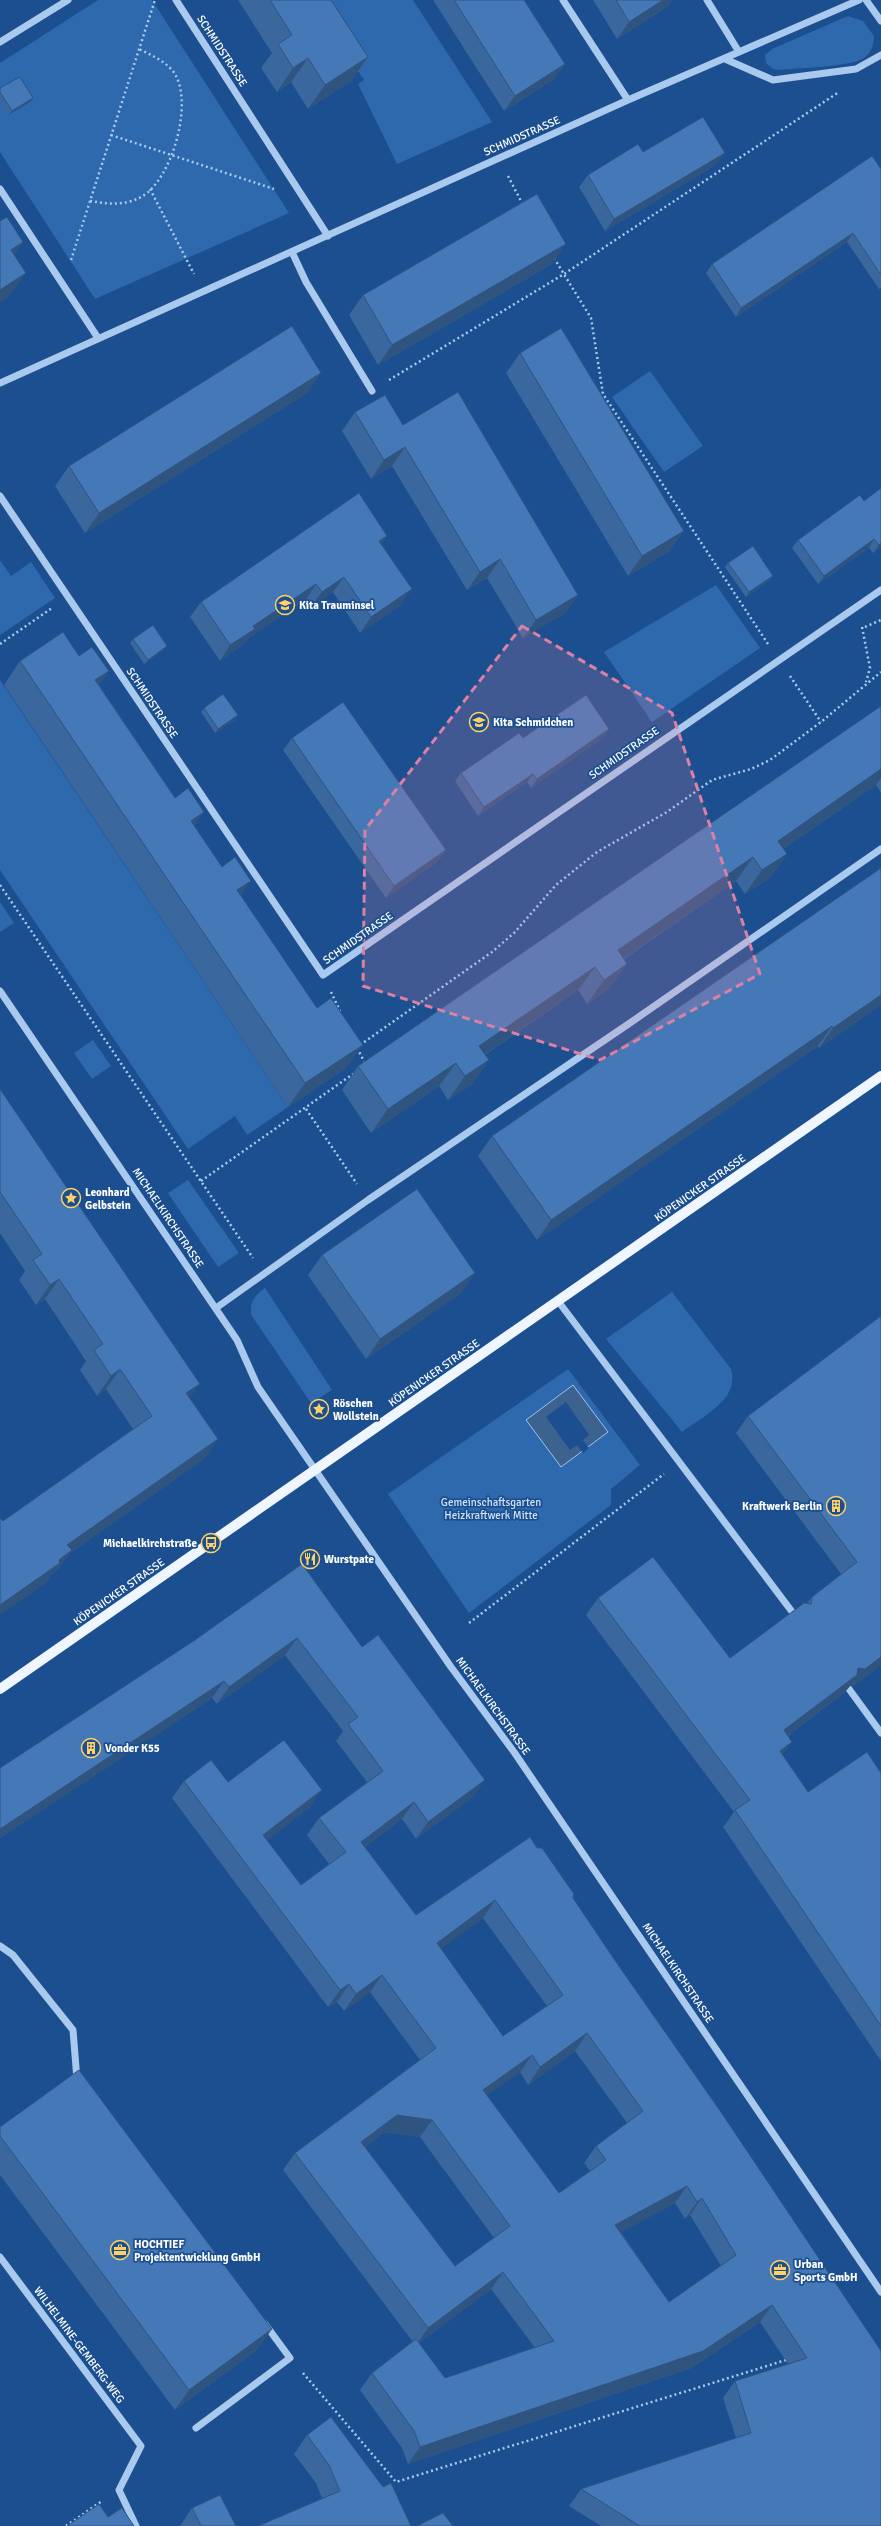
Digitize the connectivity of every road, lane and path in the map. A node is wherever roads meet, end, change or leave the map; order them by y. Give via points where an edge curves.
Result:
1 (68, 0) edge
2 (155, 0) edge
3 (176, 0) edge
4 (563, 0) edge
5 (707, 0) edge
6 (859, 0) edge
7 (866, 0) edge
8 (881, 21) edge
9 (0, 42) edge
10 (139, 49) junction
11 (739, 52) junction
12 (881, 55) edge
13 (725, 59) junction
14 (856, 69) junction
15 (628, 100) junction
16 (111, 135) junction
17 (171, 155) junction
18 (500, 158) junction
19 (0, 189) edge
20 (150, 189) junction
21 (305, 200) junction
22 (90, 201) junction
23 (525, 209) edge
24 (328, 236) junction
25 (292, 252) junction
26 (552, 254) edge
27 (564, 274) junction
28 (63, 284) junction
29 (203, 293) junction
30 (98, 338) junction
31 (0, 383) edge
32 (372, 391) joint
33 (0, 496) edge
34 (881, 590) edge
35 (68, 598) junction
36 (851, 611) junction
37 (881, 620) edge
38 (863, 628) junction
39 (0, 644) edge
40 (779, 660) junction
41 (881, 672) edge
42 (865, 683) junction
43 (821, 722) junction
44 (881, 849) edge
45 (0, 885) edge
46 (323, 976) junction
47 (0, 991) edge
48 (343, 1019) edge
49 (353, 1041) edge
50 (357, 1048) junction
51 (881, 1076) edge
52 (306, 1109) junction
53 (200, 1181) junction
54 (368, 1200) junction
55 (264, 1273) junction
56 (558, 1301) junction
57 (216, 1308) junction
58 (680, 1461) junction
59 (315, 1470) junction
60 (796, 1617) edge
61 (469, 1623) dead end
62 (0, 1689) edge
63 (849, 1689) edge
64 (881, 1733) edge
65 (0, 1946) edge
66 (82, 2088) edge
67 (0, 2257) edge
68 (881, 2292) edge
69 (261, 2320) edge
70 (290, 2358) junction
71 (786, 2360) dead end
72 (196, 2428) dead end
73 (119, 2490) junction
74 (66, 2526) edge
75 (136, 2526) edge

1 - 9 street
2 - 10 path
3 - 21 street, SCHMIDSTRASSE
4 - 15 street
5 - 11 street
6 - 11 street, SCHMIDSTRASSE
7 - 8 street
10 - 16 path
10 - 17 path via 157,57 173,71 182,97 180,127
11 - 13 street, SCHMIDSTRASSE
12 - 14 street
13 - 14 street via 773,80
13 - 15 street, SCHMIDSTRASSE
14 - 27 path via 837,95
15 - 18 street, SCHMIDSTRASSE
16 - 17 path
16 - 22 path
17 - 20 path via 160,180
17 - 21 path
18 - 23 path
18 - 24 street, SCHMIDSTRASSE
19 - 28 street
20 - 22 path via 141,197 114,205
20 - 29 path
21 - 24 street, SCHMIDSTRASSE
22 - 28 path
24 - 25 street, SCHMIDSTRASSE
25 - 29 street, SCHMIDSTRASSE
25 - 32 street via 306,282
26 - 27 path
27 - 32 path
27 - 40 path via 591,318 603,394
28 - 30 street
29 - 30 street, SCHMIDSTRASSE
30 - 31 street, SCHMIDSTRASSE
33 - 35 street, SCHMIDSTRASSE
34 - 36 street, SCHMIDSTRASSE
35 - 39 path
35 - 46 street, SCHMIDSTRASSE
36 - 38 path
36 - 40 street, SCHMIDSTRASSE
37 - 38 path
38 - 42 path via 870,668
40 - 43 path
40 - 46 street, SCHMIDSTRASSE
41 - 42 path
42 - 43 path
43 - 50 path via 770,760 751,769 712,780 667,812 597,852 556,885 514,933 492,952
44 - 54 street
45 - 53 path
46 - 48 path
47 - 57 street, MICHAELKIRCHSTRASSE
49 - 50 path
50 - 52 path via 366,1065
51 - 56 main road, KÖPENICKER STRASSE
52 - 53 path
52 - 54 path
53 - 55 path
54 - 55 street
55 - 57 street
56 - 58 street
56 - 59 main road, KÖPENICKER STRASSE
57 - 59 street, MICHAELKIRCHSTRASSE via 237,1340 258,1387
58 - 60 street
58 - 61 path
59 - 62 main road, KÖPENICKER STRASSE
59 - 68 street, MICHAELKIRCHSTRASSE via 451,1667 514,1752
63 - 64 street
65 - 66 street via 13,1955 73,2030 77,2082
67 - 73 street, WILHELMINE-GEMBERG-WEG via 141,2446
69 - 70 street
70 - 71 path via 396,2482
70 - 72 street
73 - 74 path
73 - 75 street

